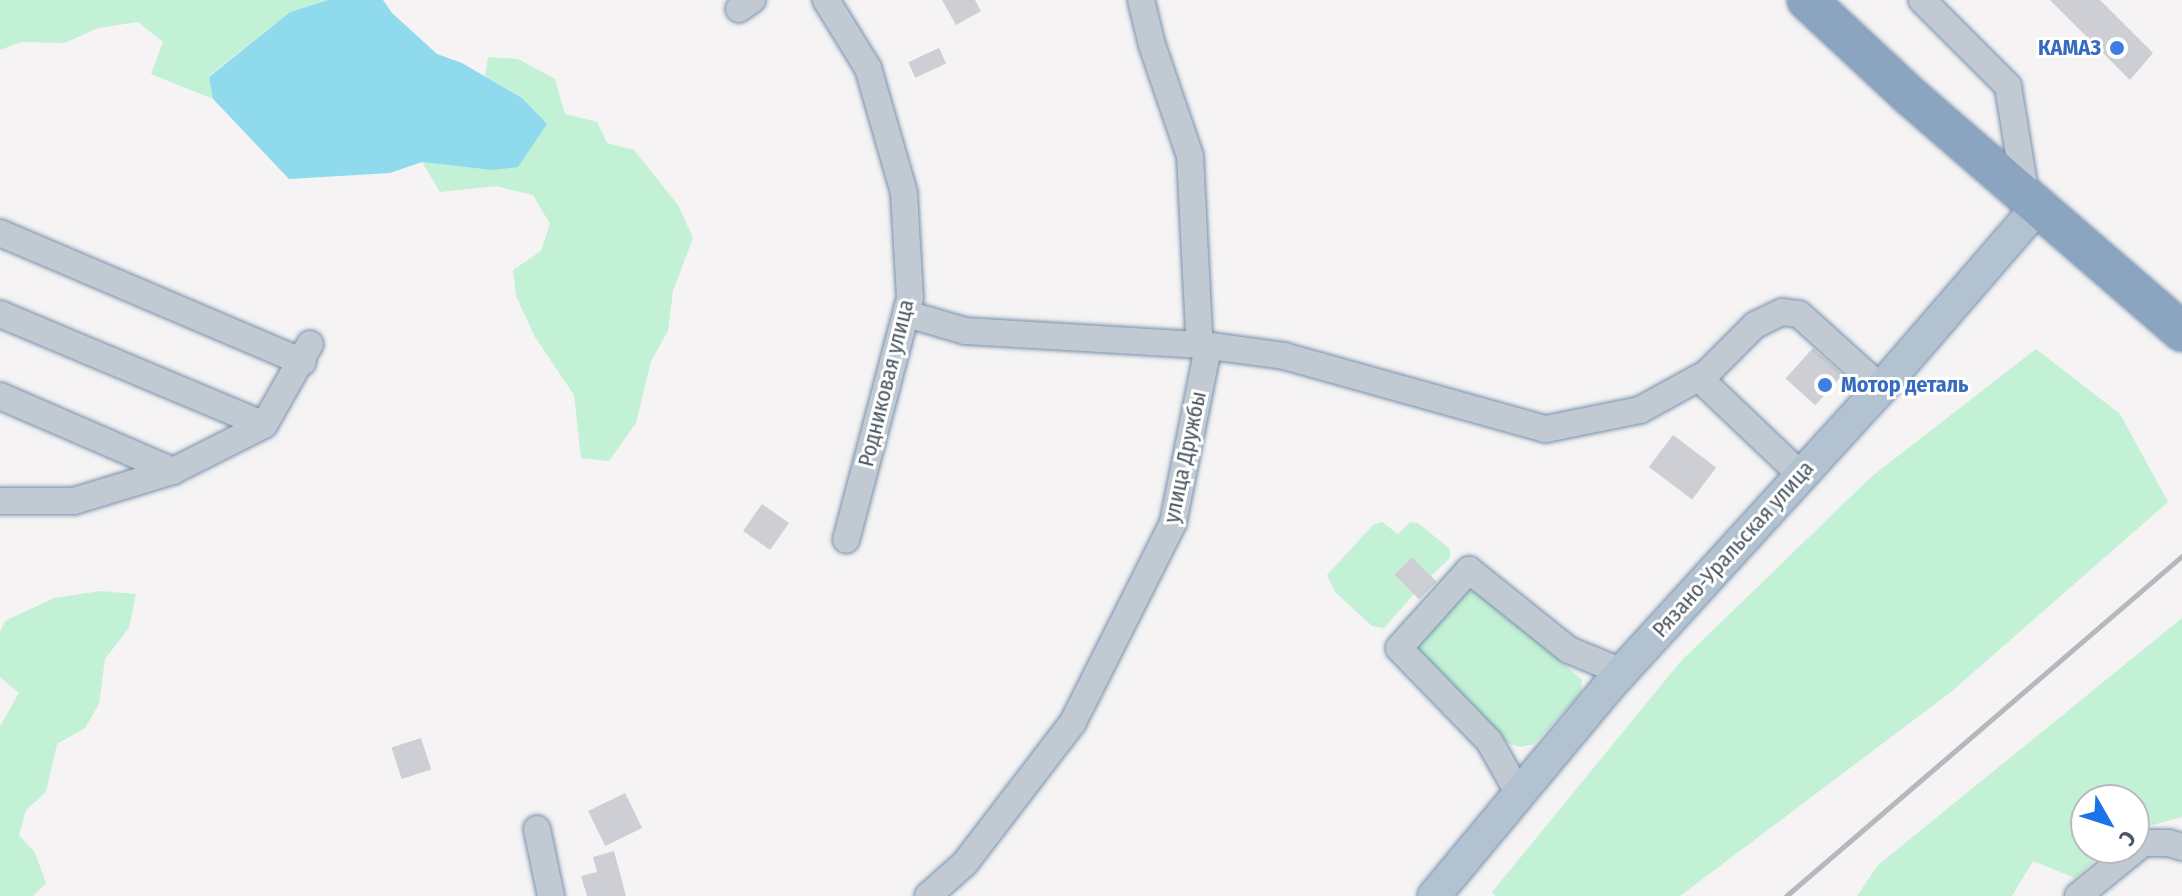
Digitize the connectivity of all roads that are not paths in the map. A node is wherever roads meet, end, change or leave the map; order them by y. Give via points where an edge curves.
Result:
1 (826, 0) edge
2 (1141, 0) edge
3 (1807, 0) edge
4 (1922, 0) edge
5 (2032, 202) junction
6 (0, 233) edge
7 (0, 314) edge
8 (907, 314) junction
9 (2182, 332) edge
10 (1203, 345) junction
11 (1699, 378) junction
12 (1881, 388) junction
13 (0, 396) edge
14 (264, 425) junction
15 (173, 471) junction
16 (1801, 475) junction
17 (0, 501) edge
18 (846, 540) dead end
19 (1622, 672) junction
20 (1518, 792) junction
21 (537, 829) dead end
22 (2182, 847) edge
23 (551, 896) edge
24 (928, 896) edge
25 (1434, 896) edge
26 (2078, 896) edge

1 - 8 street, Родниковая улица via 868,68 904,193
2 - 10 street, улица Дружбы via 1190,156
3 - 5 highway
4 - 5 street via 2008,86
5 - 9 highway
5 - 12 main road, Рязано-Уральская улица
6 - 14 street via 306,353
7 - 14 street
8 - 10 street via 965,331
8 - 18 street, Родниковая улица
10 - 11 street via 1284,356 1546,429 1640,410
10 - 24 street, улица Дружбы via 1206,358 1173,523 1073,722 965,863
11 - 12 street via 1755,325 1782,312 1799,314
11 - 16 street
12 - 16 main road, Рязано-Уральская улица
13 - 15 street
14 - 15 street
15 - 17 street via 74,501
16 - 19 main road, Рязано-Уральская улица
19 - 20 main road, Рязано-Уральская улица
19 - 20 street via 1569,650 1469,570 1399,648 1489,741
20 - 25 main road, Рязано-Уральская улица
21 - 23 street
22 - 26 street via 2143,843

